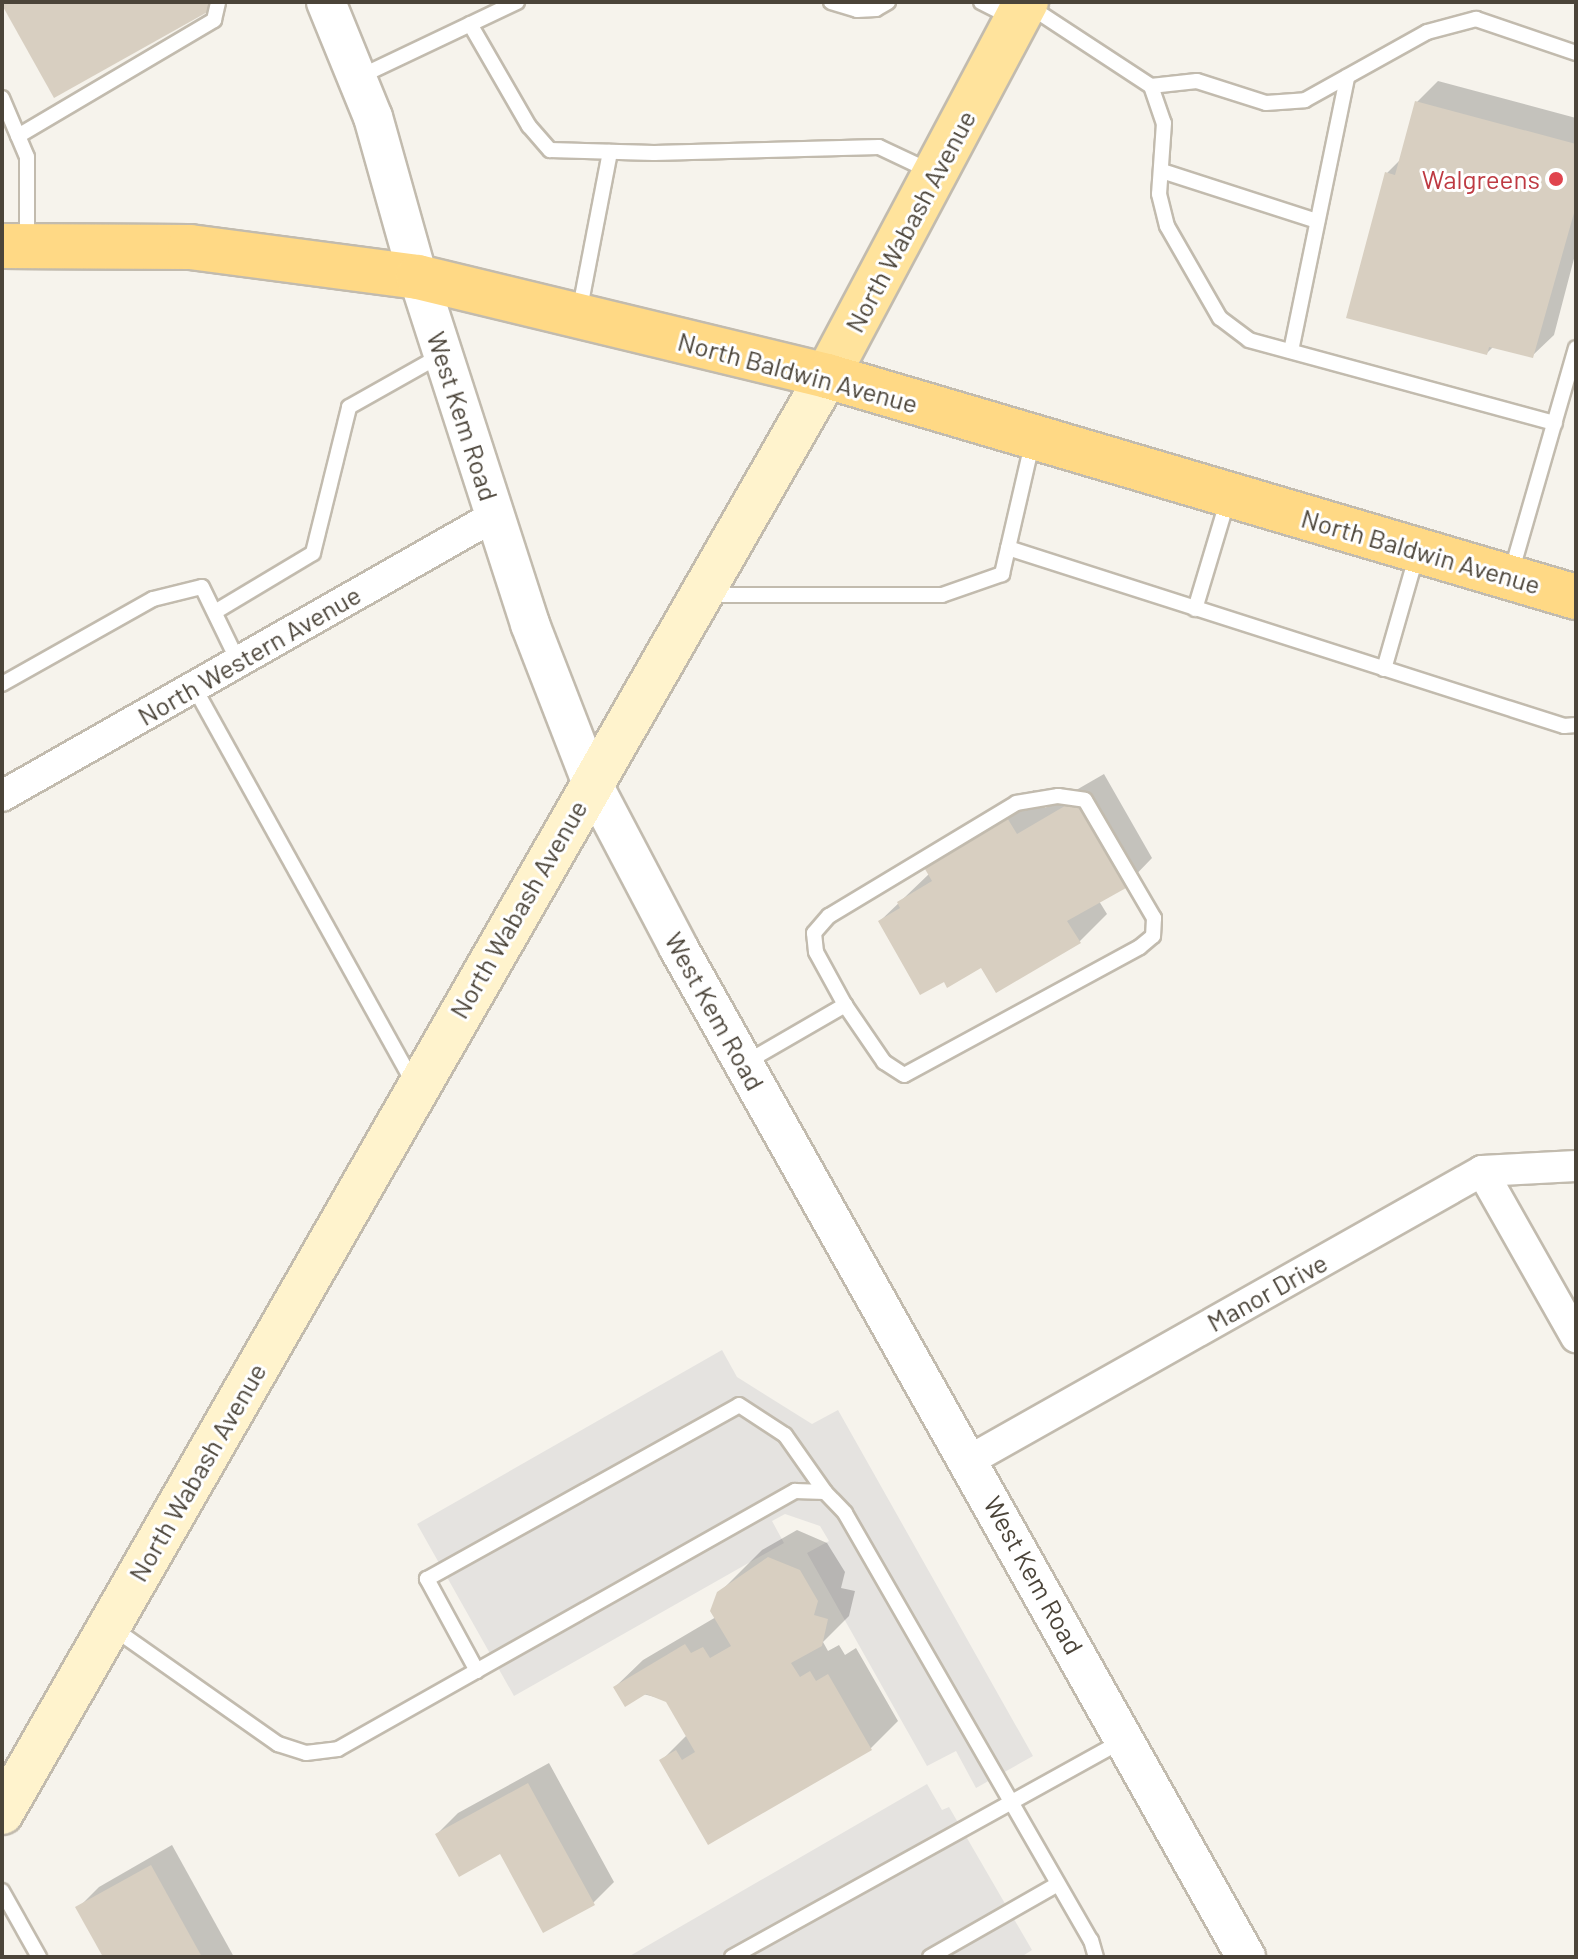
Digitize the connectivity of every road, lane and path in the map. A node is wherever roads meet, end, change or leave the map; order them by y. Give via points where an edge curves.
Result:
1 (218, 2) edge
2 (517, 2) edge
3 (831, 2) edge
4 (888, 2) edge
5 (332, 4) edge
6 (1012, 7) edge
7 (470, 24) junction
8 (1576, 53) edge
9 (1347, 77) junction
10 (357, 78) junction
11 (1151, 86) junction
12 (2, 98) edge
13 (18, 136) junction
14 (610, 152) junction
15 (1165, 172) junction
16 (935, 173) junction
17 (1317, 221) junction
18 (14, 246) edge
19 (418, 277) junction
20 (578, 316) junction
21 (1576, 348) edge
22 (1291, 351) junction
23 (443, 354) junction
24 (827, 376) junction
25 (1555, 423) junction
26 (1034, 437) junction
27 (1229, 494) junction
28 (496, 515) junction
29 (1008, 548) junction
30 (1418, 550) junction
31 (1510, 577) junction
32 (699, 595) junction
33 (1576, 597) edge
34 (1195, 609) junction
35 (215, 612) junction
36 (238, 661) junction
37 (1384, 669) junction
38 (2, 684) edge
39 (194, 687) junction
40 (1576, 725) edge
41 (591, 781) junction
42 (2, 796) edge
43 (845, 1005) junction
44 (745, 1063) junction
45 (417, 1087) junction
46 (1576, 1166) edge
47 (1482, 1171) junction
48 (1576, 1337) edge
49 (970, 1460) junction
50 (825, 1492) junction
51 (109, 1625) junction
52 (477, 1671) junction
53 (1124, 1740) junction
54 (1010, 1802) junction
55 (2, 1813) edge
56 (1058, 1884) junction
57 (2, 1891) edge
58 (39, 1957) edge
59 (732, 1957) edge
60 (930, 1957) edge
61 (1096, 1957) edge
62 (1246, 1957) edge

1 - 13 lane via 214,20
2 - 7 lane
3 - 4 lane via 857,10
5 - 10 street, West Kem Road
6 - 11 lane
6 - 16 main road, North Wabash Avenue
7 - 10 lane
7 - 14 lane via 529,126 550,150
8 - 9 lane via 1476,19 1427,32
9 - 11 lane via 1305,100 1266,103 1197,81
9 - 17 lane
10 - 19 street, West Kem Road
11 - 15 lane via 1164,123
12 - 13 lane
13 - 18 lane via 27,157
14 - 16 lane via 879,147
14 - 20 lane
15 - 17 lane
15 - 22 lane via 1159,194 1167,226 1220,318 1249,340
16 - 24 main road, North Wabash Avenue
17 - 22 lane
18 - 19 highway, North Baldwin Avenue via 190,247
19 - 20 highway, North Baldwin Avenue
19 - 23 street, West Kem Road
20 - 24 highway, North Baldwin Avenue
21 - 25 lane
22 - 25 lane
23 - 28 street, West Kem Road
23 - 35 lane via 349,407 313,553
24 - 26 highway, North Baldwin Avenue
24 - 32 main road, North Wabash Avenue
25 - 31 lane
26 - 27 highway, North Baldwin Avenue
26 - 29 lane
27 - 30 highway, North Baldwin Avenue
27 - 34 lane
28 - 36 street, North Western Avenue
28 - 41 street, West Kem Road via 530,624
29 - 32 lane via 1002,574 942,595
29 - 34 lane
30 - 31 highway, North Baldwin Avenue
30 - 37 lane
31 - 33 highway, North Baldwin Avenue
32 - 41 main road, North Wabash Avenue
34 - 37 lane
35 - 36 lane
35 - 38 lane via 202,587 153,599
36 - 39 street, North Western Avenue
37 - 40 lane via 1564,726
39 - 42 street, North Western Avenue
39 - 45 lane
41 - 44 street, West Kem Road
41 - 45 main road, North Wabash Avenue
43 - 43 lane via 816,952 814,933 829,916 1016,803 1058,796 1085,800 1154,918 1153,936 1140,947 904,1075 884,1062
43 - 44 lane
44 - 49 street, West Kem Road
45 - 51 main road, North Wabash Avenue
46 - 47 street, Manor Drive
47 - 48 street
47 - 49 street, Manor Drive
49 - 53 street, West Kem Road
50 - 52 lane via 795,1491
50 - 52 lane via 785,1435 739,1405 427,1579
50 - 54 lane via 845,1513
51 - 52 lane via 278,1744 306,1753 338,1749
51 - 55 main road, North Wabash Avenue
53 - 54 lane
53 - 62 street, West Kem Road
54 - 56 lane
54 - 59 lane
56 - 60 lane
56 - 61 lane
57 - 58 lane

